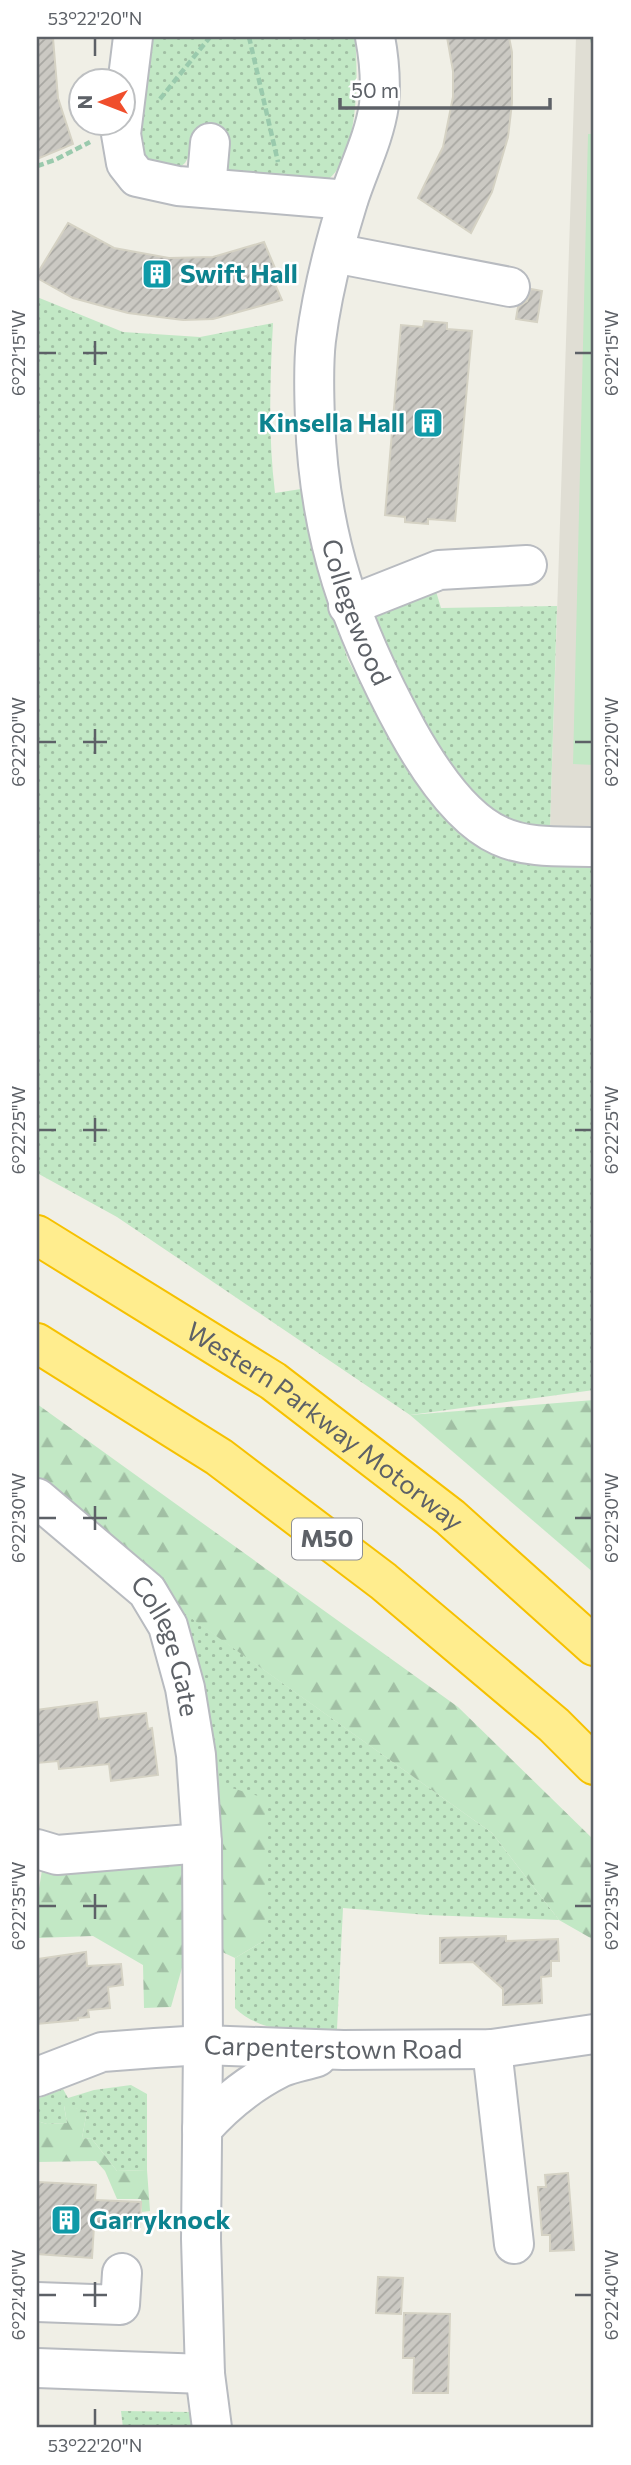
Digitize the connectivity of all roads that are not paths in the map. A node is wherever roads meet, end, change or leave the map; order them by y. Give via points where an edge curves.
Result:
1 (133, 37) edge
2 (375, 37) edge
3 (210, 143) dead end
4 (206, 188) junction
5 (348, 200) junction
6 (334, 253) junction
7 (510, 287) dead end
8 (527, 565) dead end
9 (348, 606) junction
10 (594, 847) edge
11 (37, 1235) edge
12 (37, 1343) edge
13 (37, 1498) edge
14 (594, 1646) edge
15 (594, 1765) edge
16 (202, 1843) junction
17 (37, 1849) edge
18 (594, 2034) edge
19 (203, 2045) junction
20 (492, 2049) junction
21 (343, 2050) junction
22 (37, 2077) edge
23 (202, 2129) junction
24 (514, 2244) dead end
25 (122, 2273) dead end
26 (37, 2302) edge
27 (37, 2368) edge
28 (205, 2374) junction
29 (212, 2428) edge

1 - 4 street via 121,134 126,163 136,177
2 - 5 street, Collegewood via 379,105
3 - 4 street
4 - 5 street
5 - 6 street, Collegewood
6 - 7 street
6 - 9 street, Collegewood via 316,342 317,469 329,540
8 - 9 street via 439,570
9 - 10 street, Collegewood via 424,761 462,808 500,836 524,843
11 - 14 highway, Western Parkway Motorway via 273,1381 450,1517
12 - 15 highway, M50 via 219,1457 383,1581 554,1725
13 - 16 street, College Gate via 147,1591 168,1626 196,1755
16 - 17 street via 57,1855
16 - 19 street, College Gate
18 - 20 street, Carpenterstown Road
19 - 21 street, Carpenterstown Road
19 - 22 street via 102,2052
19 - 23 street, Carpenterstown Road
20 - 21 street, Carpenterstown Road
20 - 24 street
21 - 23 street via 281,2067 222,2107
23 - 28 street, Carpenterstown Road
25 - 26 street via 120,2305
27 - 28 street
28 - 29 street, Carpenterstown Road

